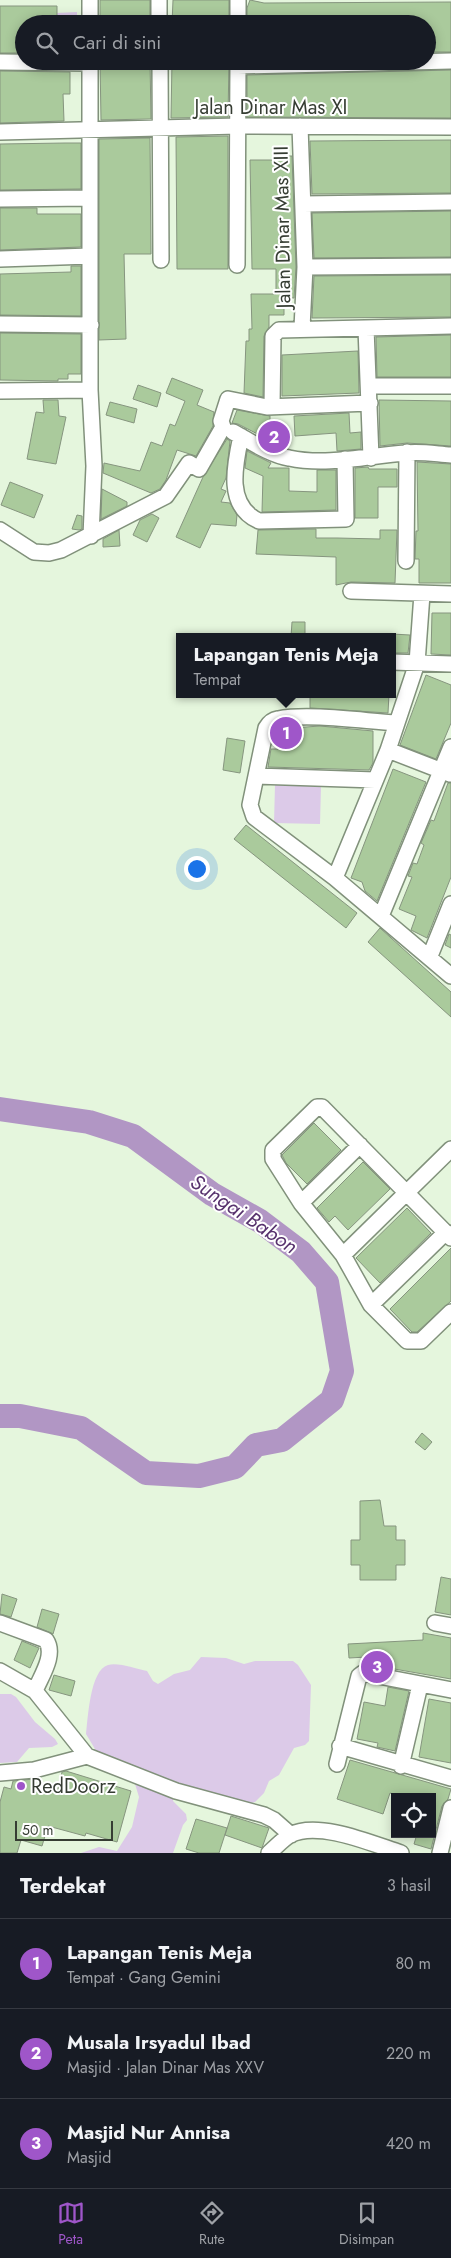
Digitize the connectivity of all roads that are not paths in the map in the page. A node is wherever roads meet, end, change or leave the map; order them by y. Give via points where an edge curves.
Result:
1 (90, 0) edge
2 (159, 0) edge
3 (238, 0) edge
4 (90, 15) edge
5 (160, 15) edge
6 (238, 15) edge
7 (436, 61) edge
8 (451, 61) edge
9 (0, 62) edge
10 (15, 62) edge
11 (90, 70) edge
12 (160, 70) edge
13 (238, 70) edge
14 (238, 126) junction
15 (300, 126) junction
16 (451, 127) edge
17 (160, 128) junction
18 (92, 130) junction
19 (0, 132) edge
20 (90, 198) junction
21 (0, 199) edge
22 (451, 202) edge
23 (303, 204) junction
24 (90, 256) junction
25 (0, 259) edge
26 (161, 260) dead end
27 (237, 265) dead end
28 (451, 266) edge
29 (305, 267) junction
30 (0, 324) edge
31 (91, 325) junction
32 (451, 326) edge
33 (302, 328) junction
34 (366, 328) junction
35 (370, 386) junction
36 (451, 386) edge
37 (90, 390) junction
38 (0, 391) edge
39 (370, 403) junction
40 (272, 406) junction
41 (223, 427) junction
42 (241, 436) junction
43 (407, 452) junction
44 (451, 455) edge
45 (371, 458) junction
46 (346, 459) junction
47 (0, 530) edge
48 (92, 536) junction
49 (406, 561) dead end
50 (351, 591) dead end
51 (422, 594) junction
52 (451, 594) edge
53 (396, 662) edge
54 (417, 663) junction
55 (451, 664) edge
56 (396, 723) junction
57 (451, 747) edge
58 (388, 750) junction
59 (446, 773) edge
60 (256, 776) junction
61 (375, 780) junction
62 (335, 878) junction
63 (450, 913) edge
64 (381, 916) junction
65 (430, 956) junction
66 (451, 976) edge
67 (360, 1145) junction
68 (451, 1150) edge
69 (406, 1192) junction
70 (301, 1203) junction
71 (448, 1235) edge
72 (343, 1255) junction
73 (371, 1305) junction
74 (451, 1312) edge
75 (0, 1623) edge
76 (435, 1623) dead end
77 (451, 1626) edge
78 (0, 1672) edge
79 (420, 1685) junction
80 (451, 1690) edge
81 (35, 1691) junction
82 (340, 1746) junction
83 (87, 1756) junction
84 (337, 1764) dead end
85 (401, 1766) junction
86 (0, 1773) edge
87 (451, 1778) edge
88 (451, 1808) edge
89 (291, 1835) junction
90 (269, 1853) edge
91 (401, 1853) edge
92 (440, 1853) edge

1 - 4 street
2 - 5 street
3 - 6 street
7 - 8 street
9 - 10 street
11 - 18 street
12 - 17 street
13 - 14 street
14 - 15 street, Jalan Dinar Mas XI
14 - 17 street, Jalan Dinar Mas XI
14 - 27 street
15 - 16 street, Jalan Dinar Mas XI
15 - 23 street, Jalan Dinar Mas XIII
17 - 18 street, Jalan Dinar Mas XI
17 - 26 street
18 - 19 street, Jalan Dinar Mas XI
18 - 20 street
20 - 21 street
20 - 24 street
22 - 23 street
23 - 29 street, Jalan Dinar Mas XIII
24 - 25 street
24 - 31 street
28 - 29 street
29 - 33 street, Jalan Dinar Mas XIII
30 - 31 street
31 - 37 street
32 - 34 street
33 - 34 street
33 - 40 street via 279,330 273,336
34 - 35 street
35 - 36 street
35 - 39 street
37 - 38 street
37 - 48 street via 94,466
39 - 40 street
39 - 45 street
40 - 41 street via 252,406 228,399 221,421
41 - 42 street
41 - 48 street via 199,469 189,463 166,496
42 - 46 street via 289,459
42 - 46 street via 233,469 236,490 248,515 259,521 346,519
43 - 44 street
43 - 45 street
43 - 49 street
45 - 46 street
47 - 48 street via 34,552 49,553
50 - 51 street
51 - 52 street
51 - 54 street
53 - 54 street
54 - 55 street
54 - 56 street
56 - 58 street
56 - 60 street via 277,719 266,728
57 - 59 street
58 - 59 street
58 - 61 street
59 - 64 street
60 - 61 street
60 - 62 street via 250,805 257,822
61 - 62 street
62 - 64 street
63 - 65 street
64 - 65 street
65 - 66 street
67 - 69 street
67 - 70 street
67 - 70 street via 322,1107 317,1107 273,1150 273,1159
68 - 69 street
69 - 71 street
69 - 72 street
70 - 72 street
71 - 73 street
72 - 73 street
73 - 74 street via 411,1342 421,1340
75 - 81 street via 46,1640 50,1645 50,1654
76 - 77 street
78 - 81 street
79 - 80 street
79 - 82 street via 363,1674 359,1676
79 - 85 street
81 - 83 street
82 - 84 street
82 - 85 street
83 - 86 street via 34,1770
83 - 89 street via 176,1791 264,1816
85 - 87 street
88 - 92 street
89 - 90 street
89 - 91 street via 308,1831 333,1832

